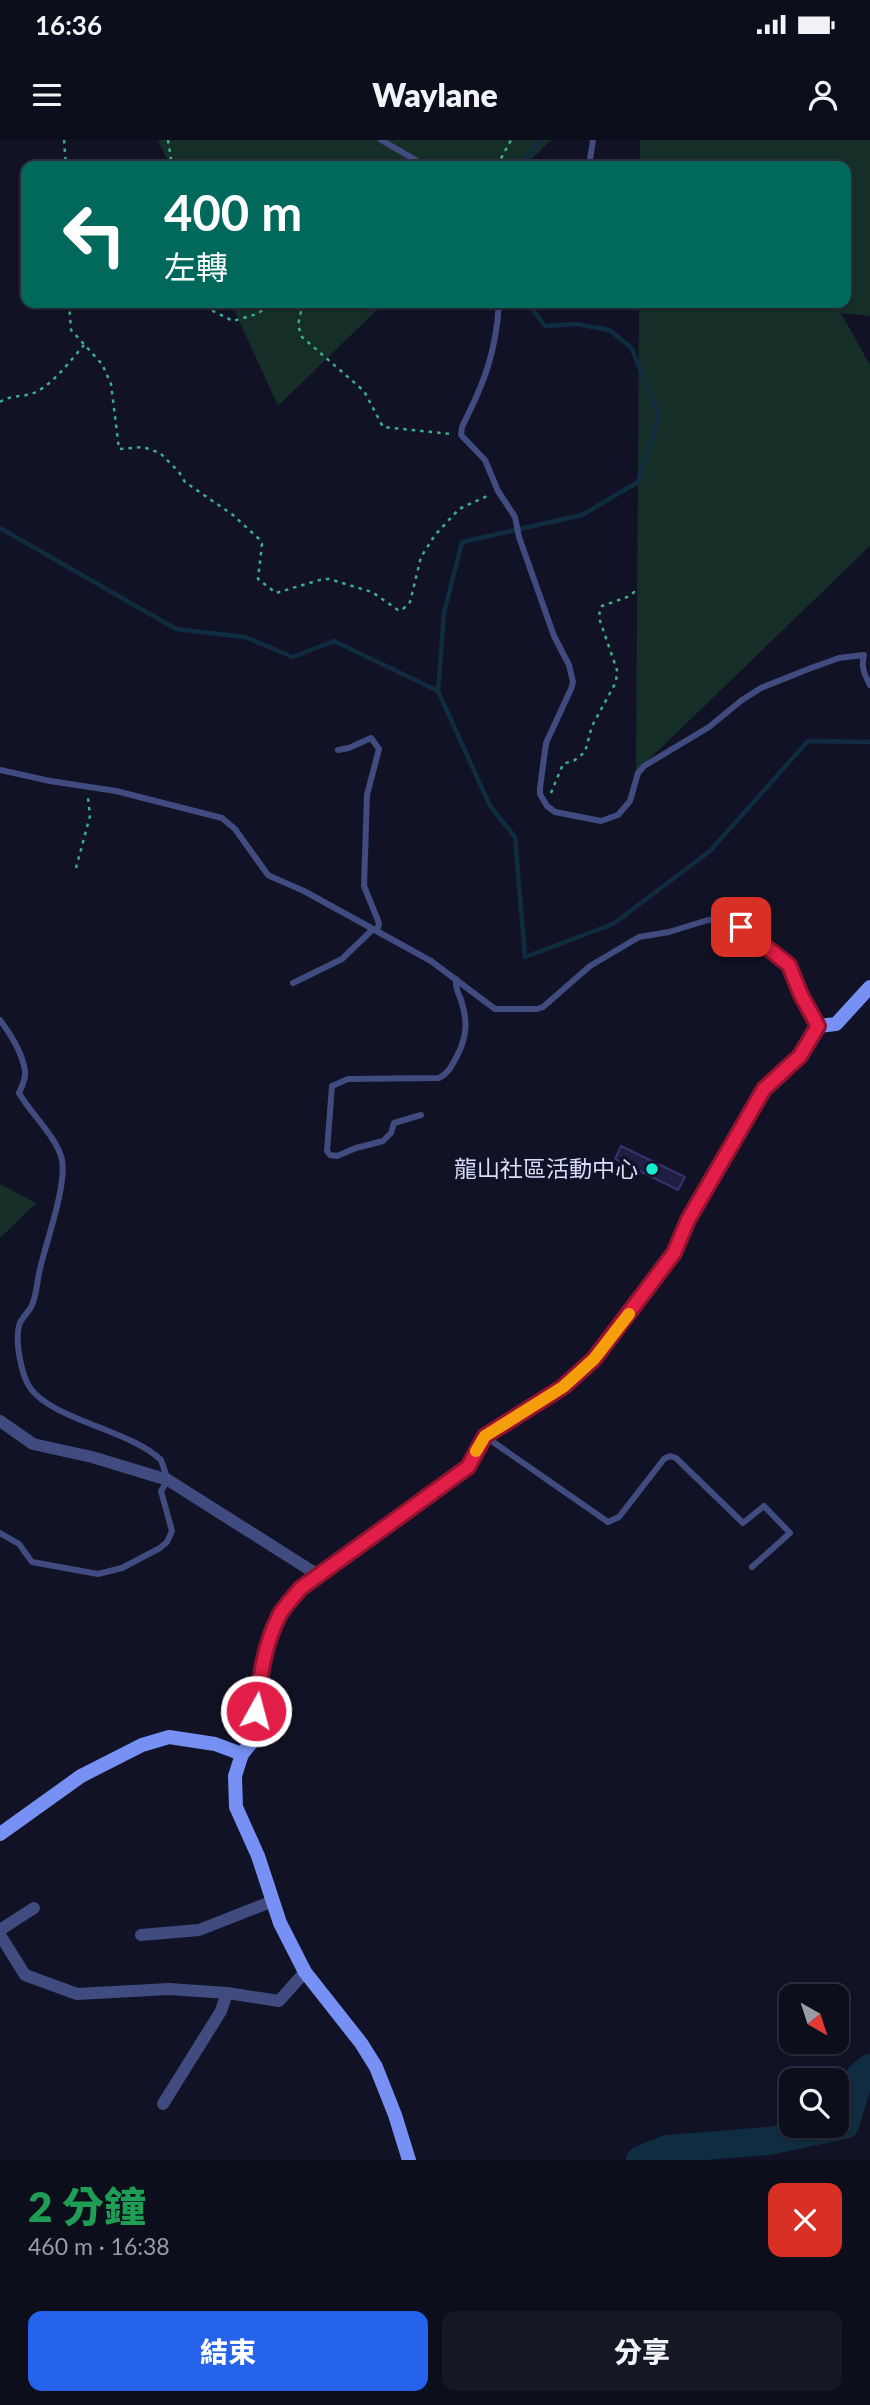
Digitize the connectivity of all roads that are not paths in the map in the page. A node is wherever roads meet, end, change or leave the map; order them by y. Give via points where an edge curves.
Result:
1 (380, 140) edge
2 (593, 140) edge
3 (417, 161) edge
4 (590, 161) edge
5 (499, 308) edge
6 (870, 685) edge
7 (338, 750) dead end
8 (0, 770) edge
9 (375, 930) junction
10 (456, 979) junction
11 (293, 984) dead end
12 (870, 987) edge
13 (0, 1020) edge
14 (818, 1026) junction
15 (421, 1115) dead end
16 (0, 1421) edge
17 (485, 1436) junction
18 (168, 1480) junction
19 (0, 1533) edge
20 (752, 1567) dead end
21 (317, 1575) junction
22 (242, 1754) junction
23 (0, 1833) edge
24 (273, 1900) junction
25 (34, 1908) dead end
26 (0, 1933) edge
27 (141, 1935) dead end
28 (305, 1972) junction
29 (227, 1993) junction
30 (163, 2104) dead end
31 (408, 2160) edge

1 - 3 lane
2 - 4 lane
5 - 6 lane via 495,347 461,435 485,460 515,517 573,682 546,743 540,794 547,806 555,812 601,821 618,815 630,801 638,773 651,760 709,727 761,688 811,668 864,655 864,675
7 - 9 lane via 371,738 379,749 367,795 364,886 379,923
8 - 9 lane via 222,818 268,875
9 - 10 lane
9 - 11 lane via 342,959
10 - 14 lane via 495,1009 537,1009 590,966 639,937 720,919 741,927 789,965
10 - 15 lane via 467,1027 450,1070 439,1078 336,1083 330,1092 327,1151 337,1156 383,1141 394,1123
12 - 14 street via 836,1024
13 - 18 lane via 10,1032 24,1068 19,1093 58,1149 63,1164 33,1304 18,1329 28,1384 39,1398 62,1411 157,1456
14 - 17 street via 800,1056 764,1089 688,1220 674,1253 594,1359 563,1387
16 - 18 street via 33,1444
17 - 20 lane via 608,1522 619,1517 664,1459 676,1458 743,1522 764,1506 790,1533
17 - 21 street via 468,1467
18 - 19 lane via 161,1491 171,1537 122,1568 92,1574 32,1562 19,1544
18 - 21 street
21 - 22 street via 281,1612 260,1678 251,1743
22 - 23 street via 215,1744 169,1737 142,1745 81,1776
22 - 24 street via 235,1776 236,1807
24 - 27 street via 199,1930
24 - 28 street
25 - 26 street
26 - 29 street via 25,1975 77,1994 169,1989
28 - 29 street via 279,2001
28 - 31 street via 376,2067
29 - 30 street

